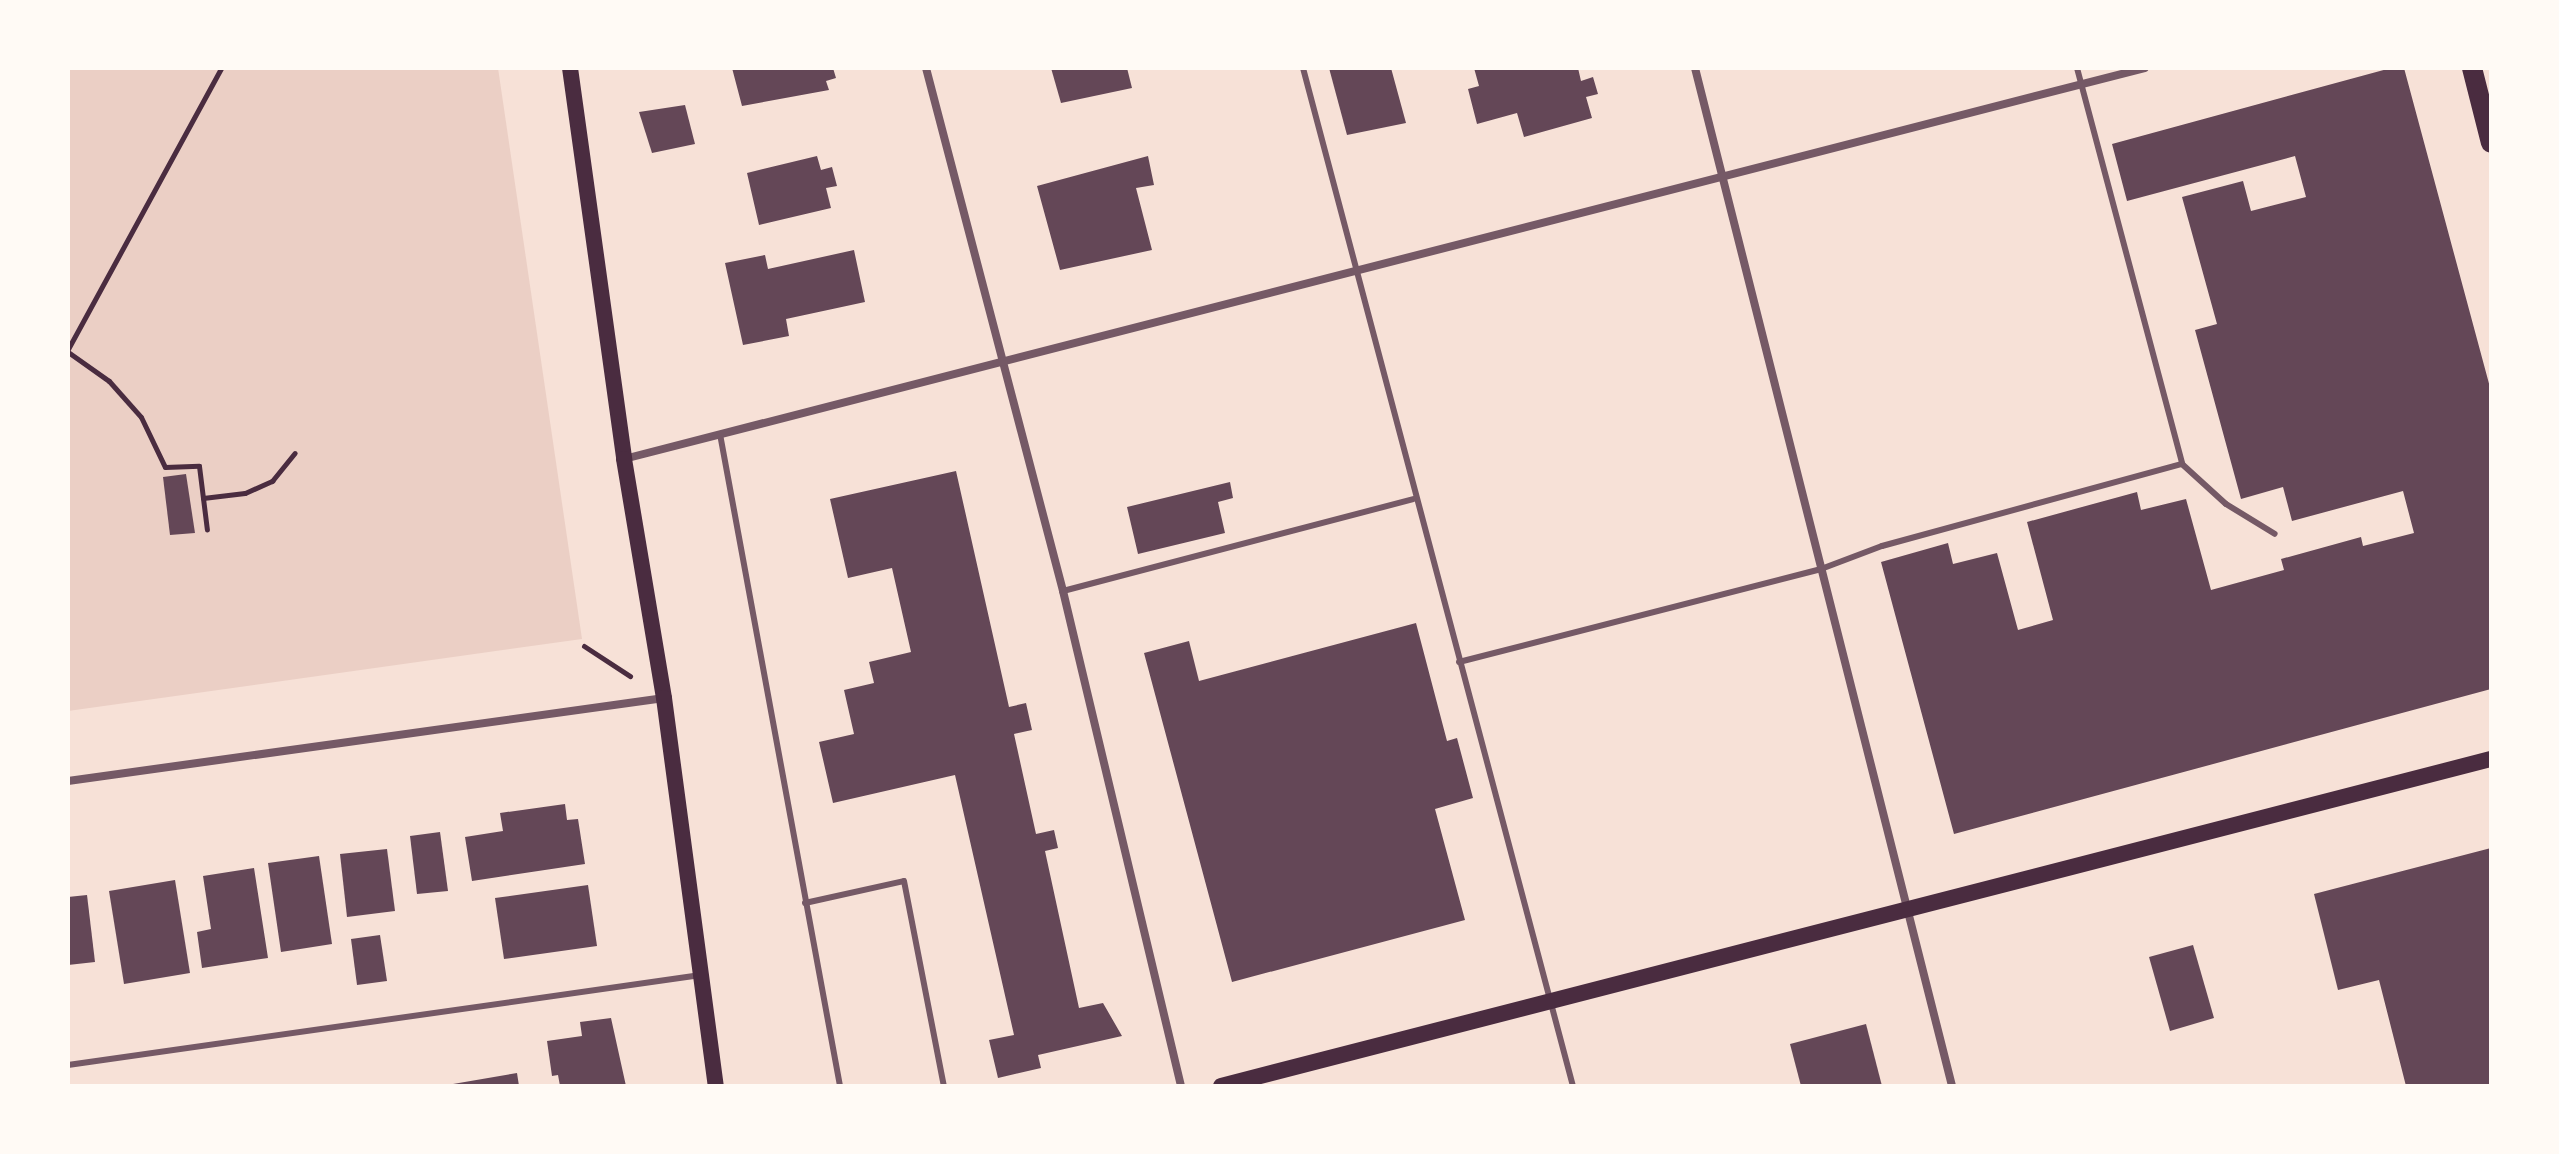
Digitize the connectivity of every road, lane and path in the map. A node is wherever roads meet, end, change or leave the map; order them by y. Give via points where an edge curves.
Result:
1 (221, 68) edge
2 (570, 68) edge
3 (926, 68) edge
4 (1303, 68) edge
5 (1695, 68) edge
6 (2077, 68) edge
7 (2145, 68) edge
8 (2472, 68) edge
9 (2081, 85) junction
10 (2491, 143) edge
11 (1723, 177) junction
12 (1354, 271) junction
13 (68, 350) edge
14 (1001, 362) junction
15 (720, 434) junction
16 (295, 453) dead end
17 (624, 459) junction
18 (2182, 464) junction
19 (203, 498) junction
20 (1413, 499) junction
21 (207, 530) dead end
22 (2275, 534) dead end
23 (1821, 569) junction
24 (1063, 591) junction
25 (584, 646) dead end
26 (1459, 662) junction
27 (664, 698) junction
28 (2491, 759) edge
29 (68, 781) edge
30 (805, 903) junction
31 (1906, 907) junction
32 (701, 975) junction
33 (1551, 1001) junction
34 (68, 1065) edge
35 (716, 1086) edge
36 (840, 1086) edge
37 (944, 1086) edge
38 (1181, 1086) edge
39 (1221, 1086) edge
40 (1573, 1086) edge
41 (1952, 1086) edge

1 - 13 path
2 - 17 main road
3 - 14 street
4 - 12 lane
5 - 11 street
6 - 9 lane
7 - 9 street
8 - 10 main road
9 - 11 street
9 - 18 lane
11 - 12 street
11 - 23 street
12 - 14 street
12 - 20 lane
13 - 19 path via 109,381 141,417 165,467 199,466
14 - 15 street
14 - 24 street
15 - 17 street
15 - 30 lane
16 - 19 path via 272,481 245,493
17 - 27 main road
18 - 22 lane via 2226,504
18 - 23 lane via 1882,546
19 - 21 path
20 - 24 lane
20 - 26 lane
23 - 26 lane
23 - 31 street
24 - 38 street
25 - 27 path
26 - 33 lane
27 - 29 street
27 - 32 main road
28 - 31 main road
30 - 36 lane
30 - 37 lane via 904,881
31 - 33 main road
31 - 41 street
32 - 34 lane
32 - 35 main road
33 - 39 main road
33 - 40 lane

